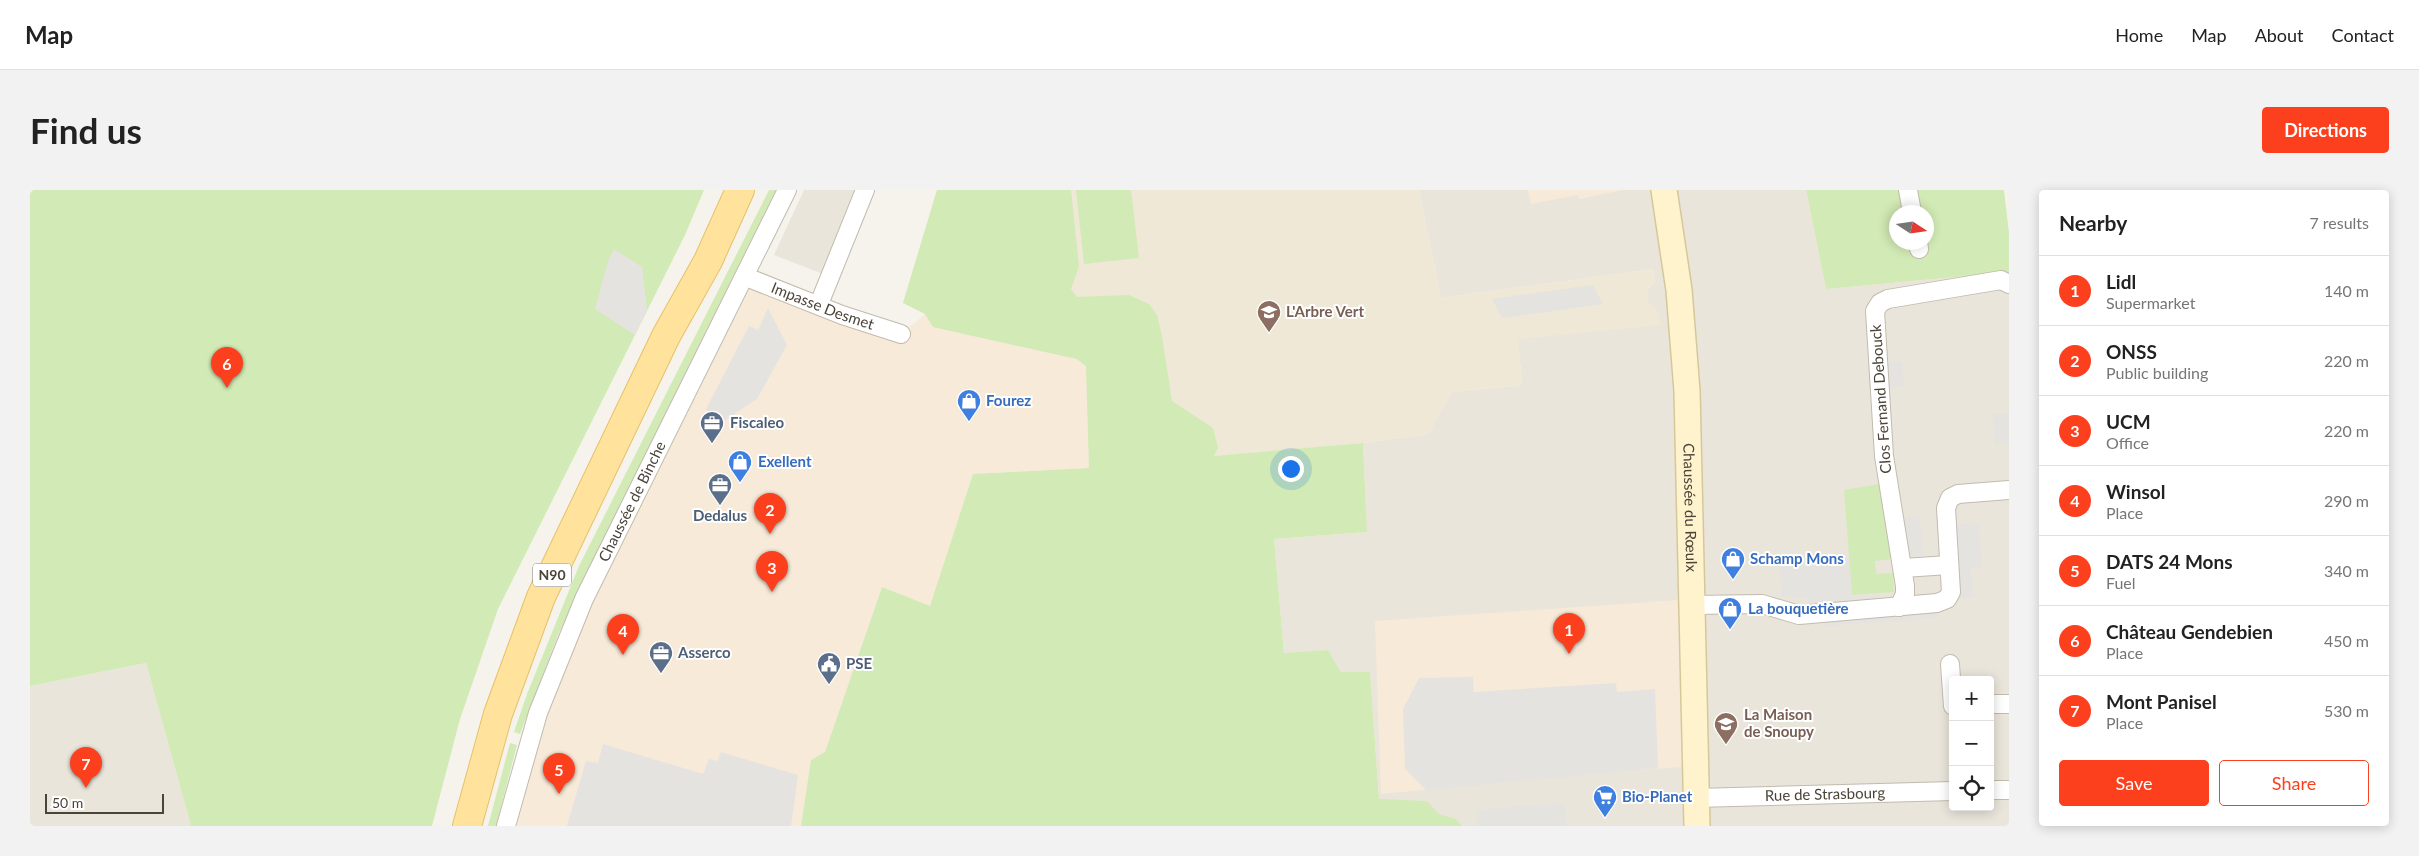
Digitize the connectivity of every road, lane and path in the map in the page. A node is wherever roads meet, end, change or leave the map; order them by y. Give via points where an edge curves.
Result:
1 (722, 190) edge
2 (728, 190) edge
3 (740, 190) edge
4 (787, 190) edge
5 (865, 190) edge
6 (1664, 190) edge
7 (1908, 190) edge
8 (1911, 205) edge
9 (708, 262) junction
10 (746, 277) junction
11 (2009, 284) edge
12 (819, 304) junction
13 (901, 334) dead end
14 (666, 336) junction
15 (2009, 490) edge
16 (1950, 565) junction
17 (1903, 568) junction
18 (1693, 605) junction
19 (1899, 607) junction
20 (1950, 664) dead end
21 (1951, 676) edge
22 (1994, 704) edge
23 (2009, 704) edge
24 (1994, 790) edge
25 (2009, 790) edge
26 (1949, 791) edge
27 (1696, 798) junction
28 (467, 826) edge
29 (506, 826) edge
30 (1697, 826) edge

1 - 14 main road, N90
2 - 9 street via 712,236
3 - 9 main road, N90
4 - 10 street, Chaussée de Binche
5 - 12 street
6 - 18 main road, Chaussée du Rœulx via 1684,344
7 - 8 street
9 - 14 main road, N90
10 - 12 street, Impasse Desmet
10 - 29 street, Chaussée de Binche via 584,599 538,713
11 - 17 street, Clos Fernand Debouck via 2001,280 1888,299 1880,302 1875,311 1884,456
12 - 13 street, Impasse Desmet
14 - 28 main road, N90 via 541,597 498,714
15 - 16 street via 1952,496 1947,503
16 - 17 street
16 - 19 street via 1951,592 1947,599
17 - 19 street, Clos Fernand Debouck via 1905,594
18 - 19 street via 1762,604 1799,615
18 - 27 main road, Chaussée du Rœulx
20 - 21 street
22 - 23 street
24 - 25 street
26 - 27 street, Rue de Strasbourg
27 - 30 main road, Chaussée du Rœulx

